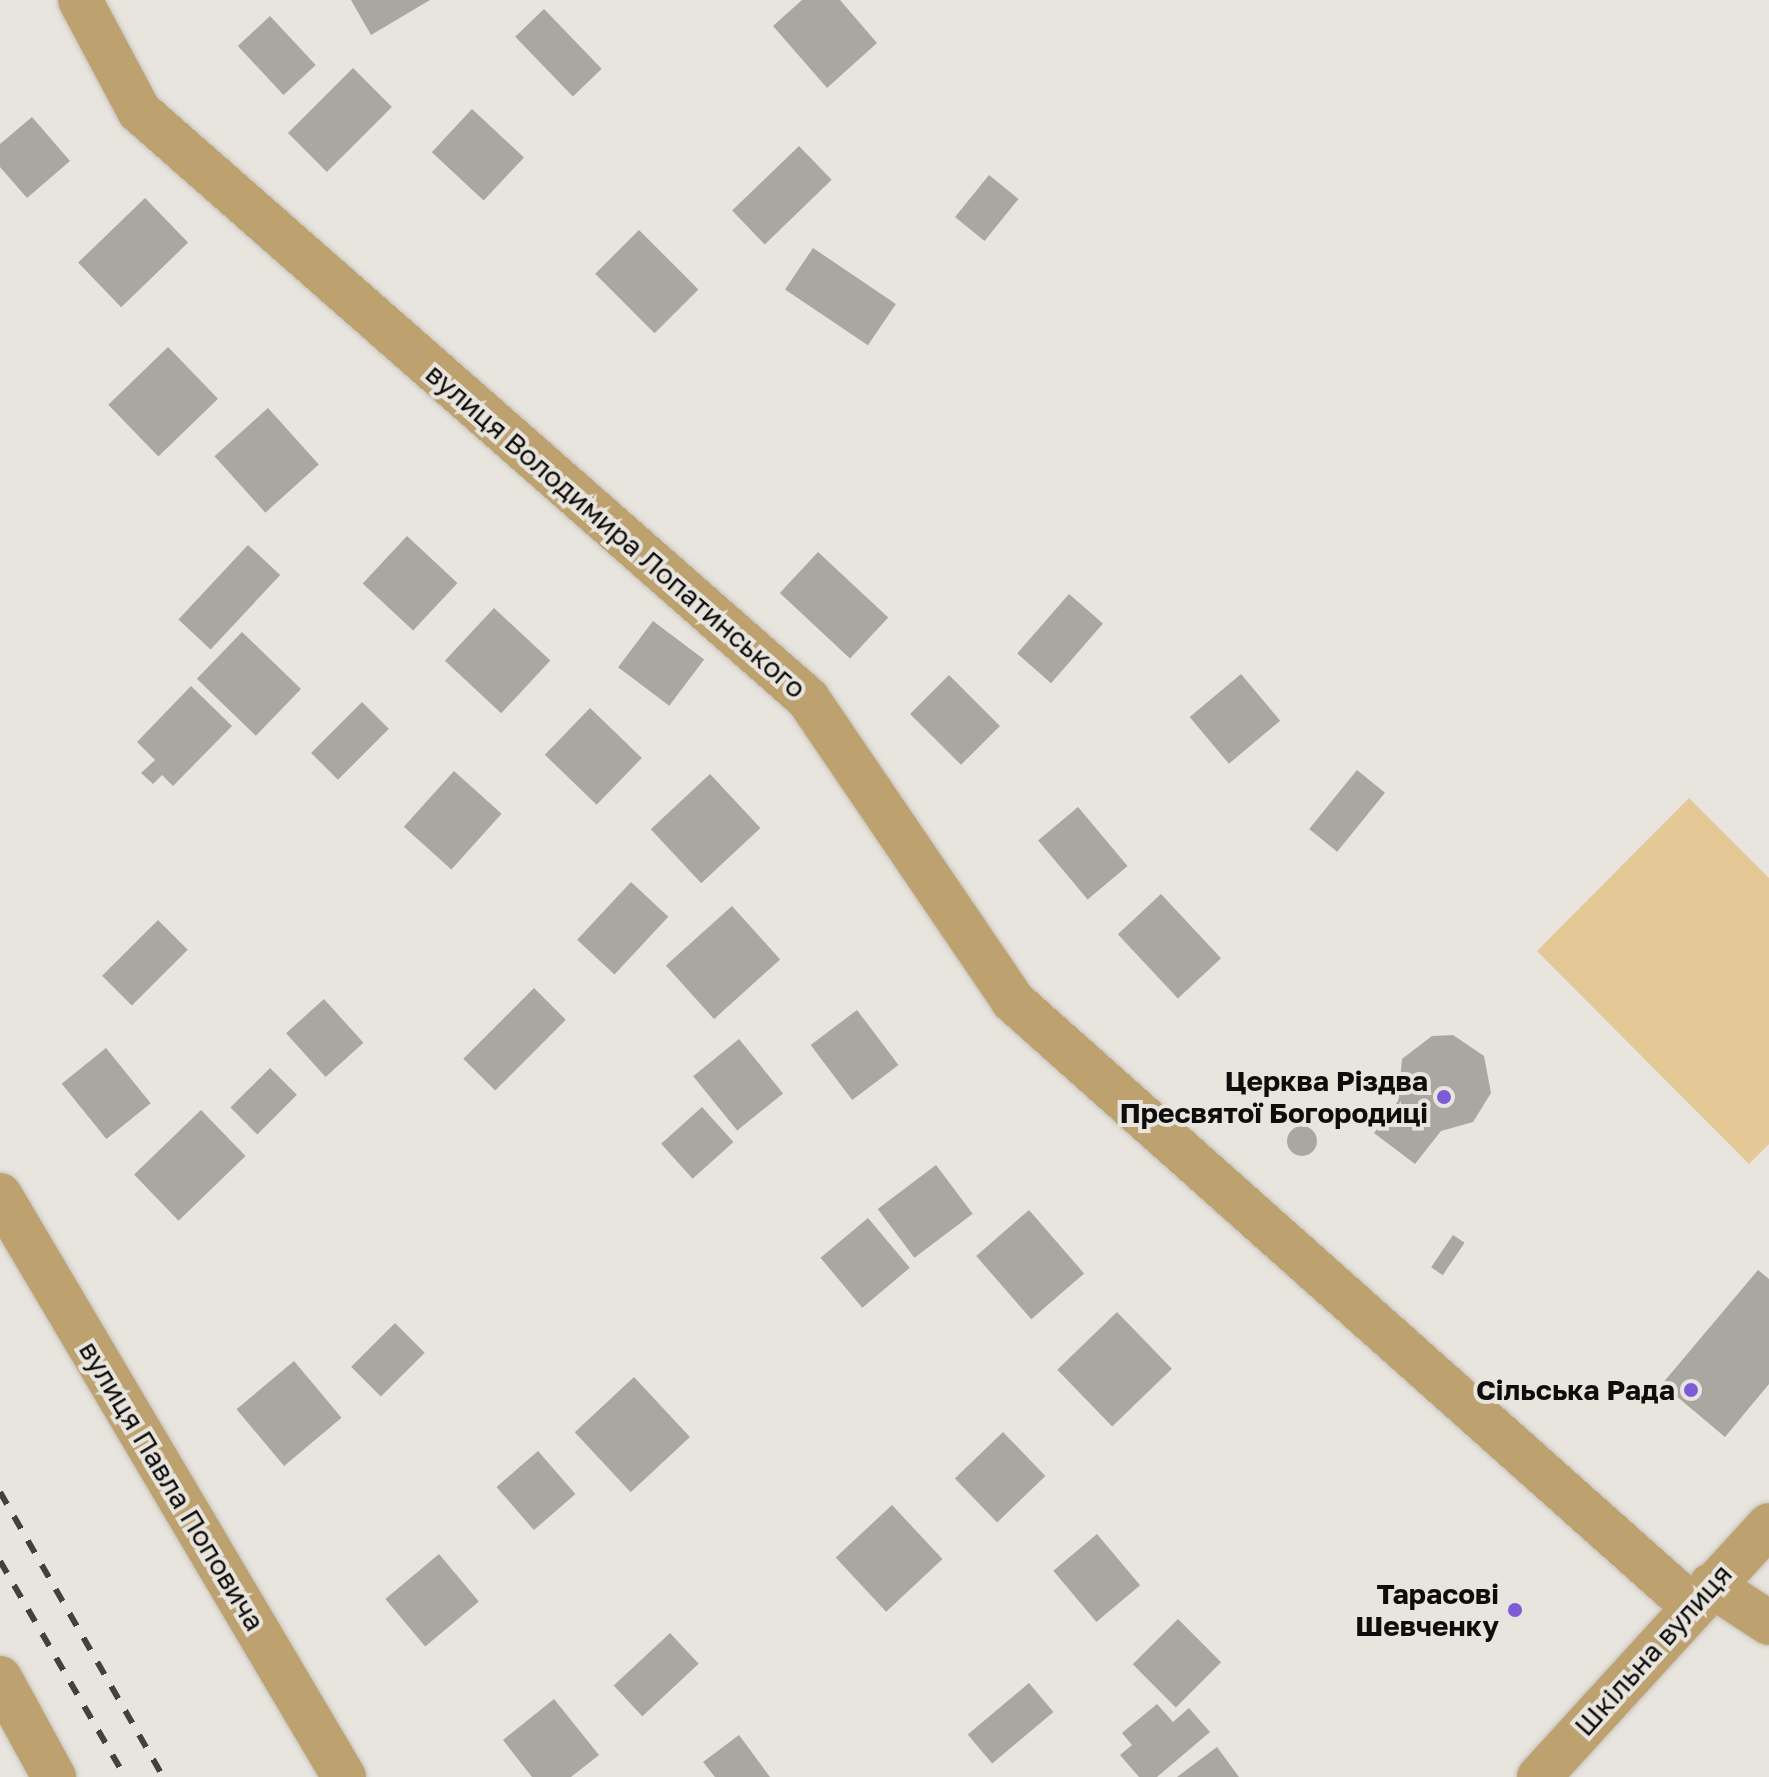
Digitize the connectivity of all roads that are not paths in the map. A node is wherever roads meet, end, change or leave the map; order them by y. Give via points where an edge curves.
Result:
1 (80, 0) edge
2 (0, 1195) edge
3 (1769, 1525) edge
4 (1701, 1595) junction
5 (1769, 1623) edge
6 (0, 1678) edge
7 (54, 1777) edge
8 (344, 1777) edge
9 (1539, 1777) edge

1 - 4 street, вулиця Володимира Лопатинського via 139,111 808,699 1013,1001
2 - 8 street, вулиця Павла Поповича
3 - 4 street, Шкільна вулиця
4 - 5 street, вулиця Володимира Лопатинського
4 - 9 street, Шкільна вулиця
6 - 7 street

